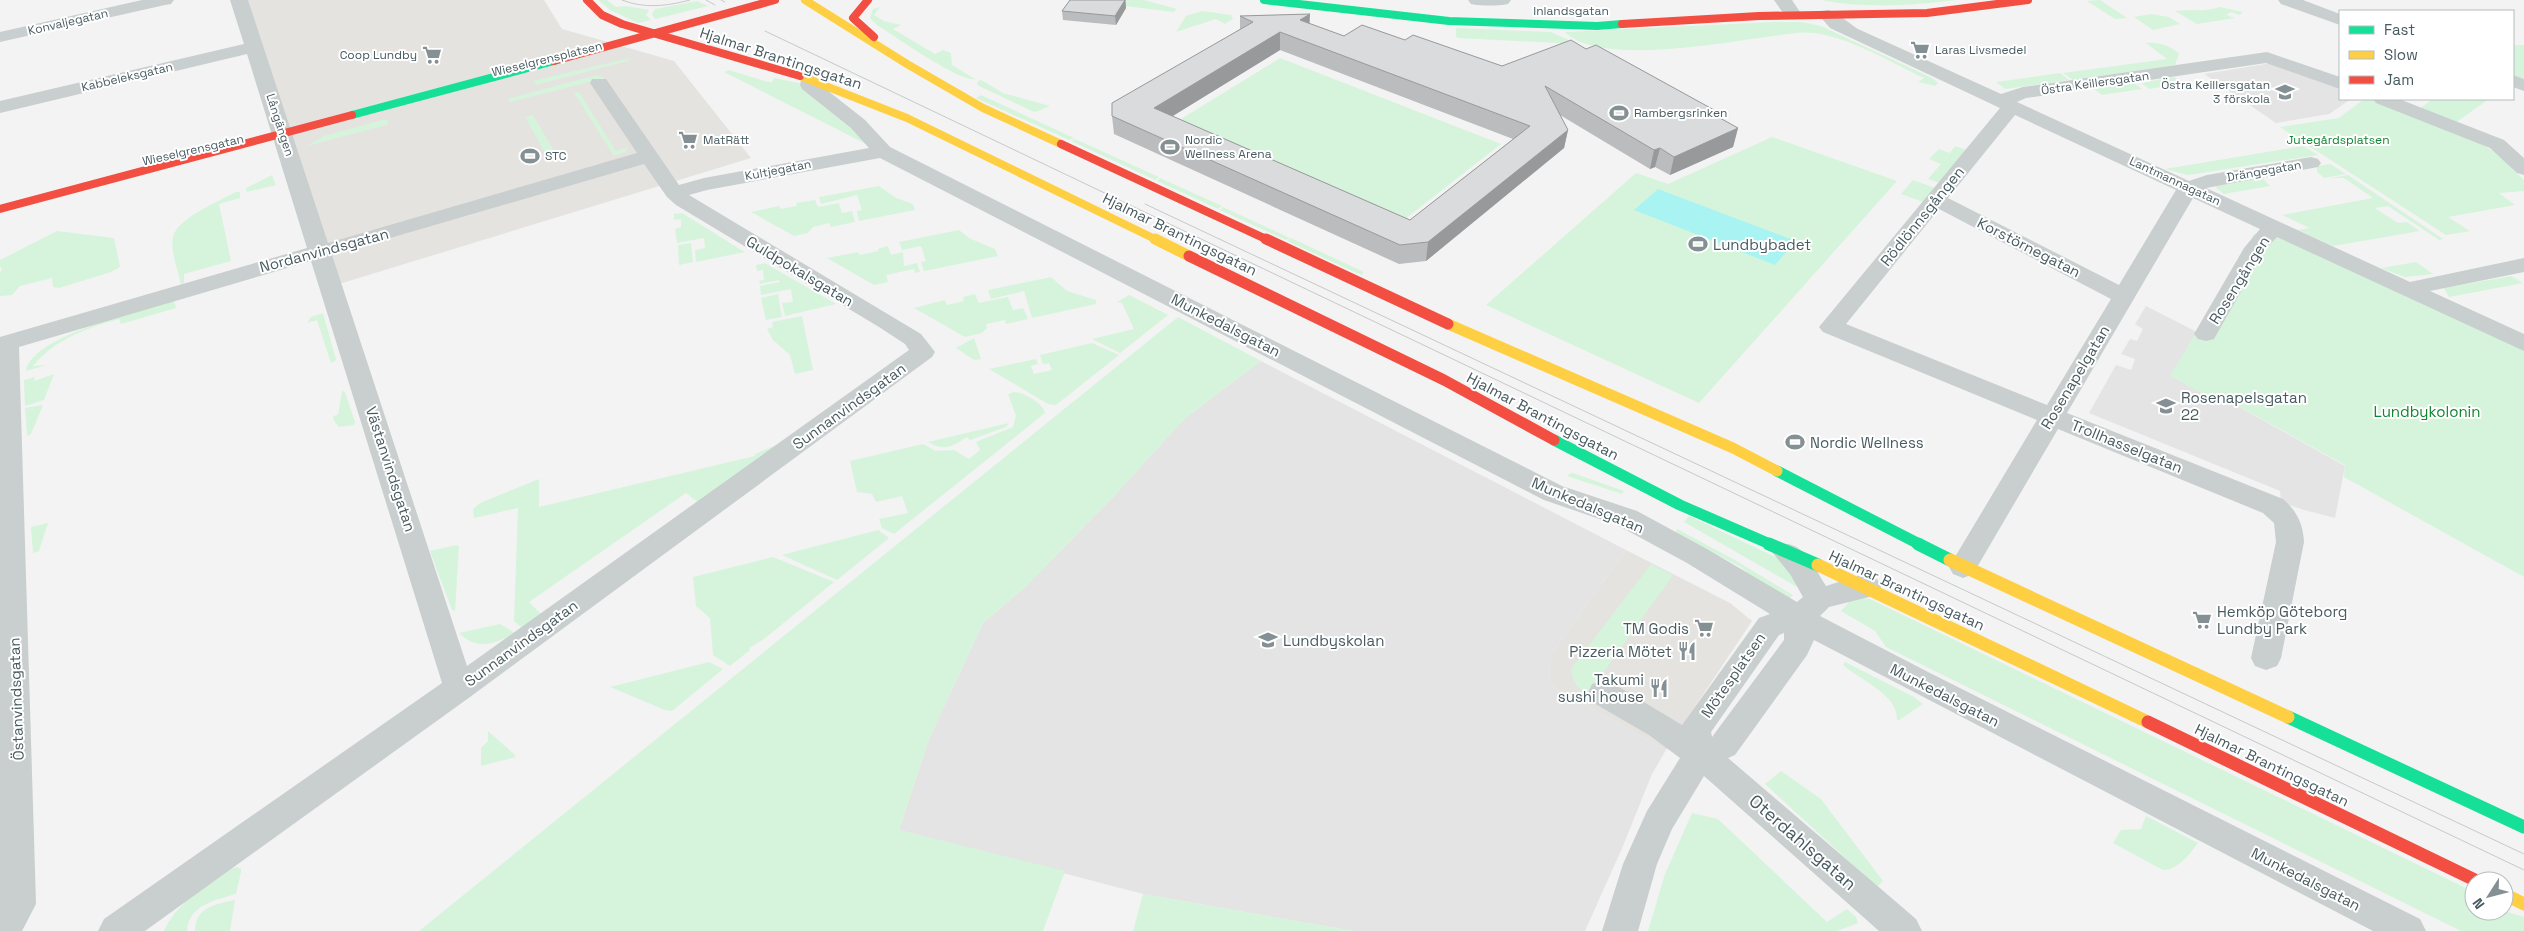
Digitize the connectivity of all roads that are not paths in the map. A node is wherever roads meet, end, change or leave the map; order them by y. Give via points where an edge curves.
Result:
1 (165, 0) edge
2 (239, 0) edge
3 (587, 0) edge
4 (775, 0) edge
5 (868, 0) edge
6 (1264, 0) edge
7 (1477, 0) edge
8 (1502, 0) edge
9 (1783, 0) edge
10 (2028, 0) edge
11 (2287, 0) edge
12 (810, 3) edge
13 (828, 3) dead end
14 (796, 11) dead end
15 (1793, 15) junction
16 (1828, 15) junction
17 (2339, 20) edge
18 (653, 33) junction
19 (704, 34) dead end
20 (0, 37) edge
21 (676, 40) junction
22 (254, 47) junction
23 (889, 53) junction
24 (809, 80) junction
25 (598, 83) dead end
26 (2339, 83) edge
27 (2386, 100) edge
28 (2011, 106) junction
29 (0, 108) edge
30 (284, 138) junction
31 (883, 151) junction
32 (648, 156) junction
33 (2311, 163) dead end
34 (2524, 169) edge
35 (2188, 188) junction
36 (674, 193) junction
37 (1934, 201) junction
38 (0, 209) edge
39 (2274, 227) junction
40 (318, 251) junction
41 (2524, 265) edge
42 (2412, 290) junction
43 (2123, 296) junction
44 (1831, 327) joint
45 (2206, 334) dead end
46 (2524, 343) edge
47 (3, 344) edge
48 (923, 352) joint
49 (2052, 416) junction
50 (1786, 552) junction
51 (1963, 567) junction
52 (1867, 587) junction
53 (1809, 608) junction
54 (2266, 658) dead end
55 (459, 688) junction
56 (1603, 693) dead end
57 (1699, 755) junction
58 (2524, 827) edge
59 (2464, 875) edge
60 (3, 931) edge
61 (116, 931) edge
62 (1620, 931) edge
63 (1904, 931) edge
64 (2408, 931) edge

1 - 20 street, Konvaljegatan
2 - 22 street, Långängen
3 - 18 main road, Hjalmar Brantingsgatan via 602,15
4 - 18 main road, Wieselgrensplatsen
5 - 23 main road via 853,18
6 - 15 main road, Inlandsgatan via 1414,18 1507,24 1633,25
7 - 8 street
9 - 15 street
10 - 16 main road, Inlandsgatan via 1927,13
11 - 17 street
12 - 13 main road
12 - 14 main road
12 - 23 main road, Hjalmar Brantingsgatan
15 - 16 main road, Inlandsgatan
16 - 28 street, Lantmannagatan via 1852,33
18 - 21 main road, Hjalmar Brantingsgatan
18 - 30 main road, Wieselgrensplatsen
19 - 21 main road, Wieselgrensplatsen
21 - 24 main road, Hjalmar Brantingsgatan
21 - 30 main road, Wieselgrensplatsen
22 - 29 street, Kabbeleksgatan
22 - 30 street, Långängen
23 - 51 main road, Hjalmar Brantingsgatan via 983,108 1488,343 1733,448
24 - 31 street, Munkedalsgatan via 809,85 858,124
24 - 50 main road, Hjalmar Brantingsgatan via 907,118 1062,192 1444,380 1680,505
25 - 32 street
26 - 28 street, Östra Keillersgatan via 2267,57 2023,93
27 - 34 street via 2496,144
28 - 35 street, Lantmannagatan
28 - 37 street, Rödlönnsgången
30 - 38 main road, Wieselgrensgatan
30 - 40 street, Långängen
31 - 36 street, Kultjegatan via 704,184
31 - 53 street, Munkedalsgatan via 1553,493 1627,518 1697,556
32 - 36 street
32 - 40 street, Nordanvindsgatan
33 - 35 street, Drängegatan via 2206,181
35 - 39 street, Lantmannagatan
35 - 43 street, Rosenapelgatan
36 - 48 street, Guldpokalsgatan via 887,322 913,339
37 - 43 street, Korstörnegatan via 1954,208
37 - 44 street, Rödlönnsgången
39 - 42 street, Lantmannagatan
39 - 45 street, Rosengången via 2262,237 2248,258
40 - 47 street, Nordanvindsgatan
40 - 55 street, Västanvindsgatan via 343,319
41 - 42 street
42 - 46 street, Lantmannagatan
43 - 49 street, Rosenapelgatan
44 - 49 street, Trollhasselgatan
47 - 60 street, Östanvindsgatan via 16,668 19,904
48 - 55 street, Sunnanvindsgatan
49 - 51 street, Rosenapelgatan
49 - 54 street, Trollhasselgatan via 2256,498 2284,514 2290,526 2290,542
50 - 52 main road, Hjalmar Brantingsgatan
50 - 53 street via 1800,567
51 - 58 main road, Hjalmar Brantingsgatan
52 - 53 street, Mötesplatsen via 1858,587
52 - 59 main road, Hjalmar Brantingsgatan
53 - 57 street, Mötesplatsen via 1769,626 1763,632 1695,730
53 - 64 street, Munkedalsgatan
55 - 61 street, Sunnanvindsgatan
56 - 57 street via 1660,726
57 - 62 street via 1658,821 1640,864
57 - 63 street, Oterdahlsgatan via 1723,772

